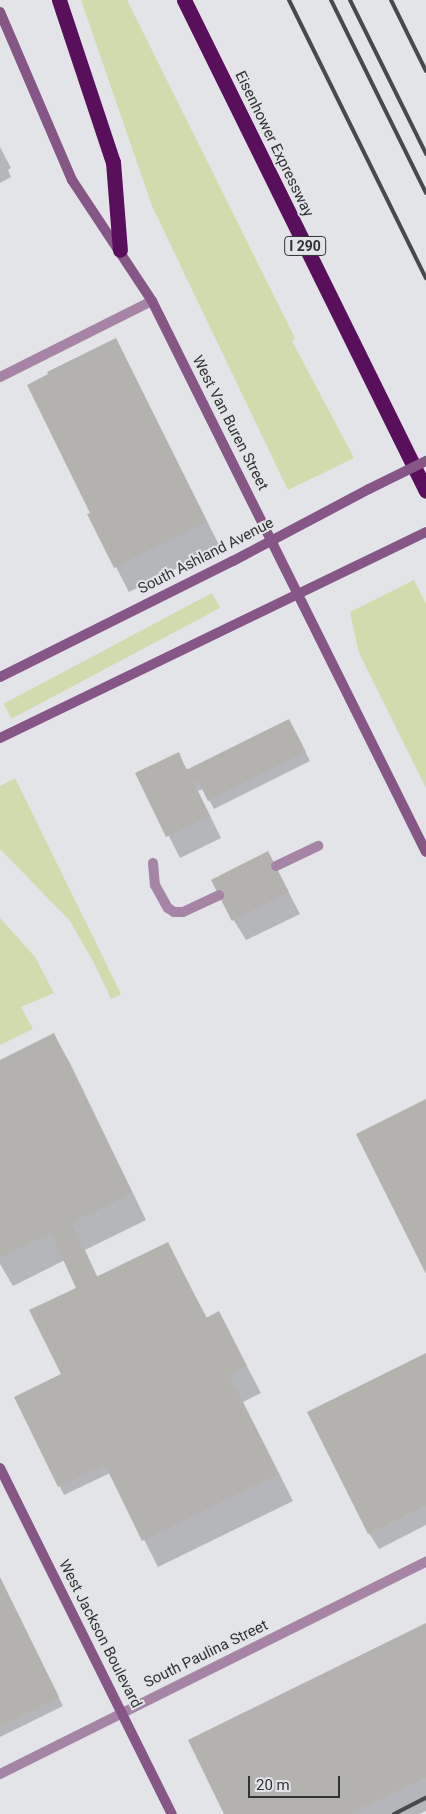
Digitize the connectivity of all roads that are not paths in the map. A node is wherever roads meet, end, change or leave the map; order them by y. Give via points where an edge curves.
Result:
1 (59, 0) edge
2 (184, 0) edge
3 (0, 12) edge
4 (120, 250) junction
5 (152, 301) junction
6 (0, 376) edge
7 (426, 461) edge
8 (426, 491) edge
9 (426, 532) edge
10 (272, 539) junction
11 (299, 593) junction
12 (0, 677) edge
13 (0, 738) edge
14 (318, 846) dead end
15 (426, 852) edge
16 (153, 864) dead end
17 (276, 866) dead end
18 (219, 895) dead end
19 (0, 1468) edge
20 (426, 1562) edge
21 (123, 1713) junction
22 (0, 1774) edge
23 (172, 1814) edge

1 - 4 highway via 113,162
2 - 8 highway, Eisenhower Expressway / I 290
3 - 4 street, West Van Buren Street via 72,180
4 - 5 street, West Van Buren Street
5 - 6 street
5 - 10 street, West Van Buren Street
7 - 10 street, South Ashland Avenue, bridge
9 - 11 street
10 - 11 street, West Van Buren Street
10 - 12 street, South Ashland Avenue
11 - 13 street
11 - 15 street, West Van Buren Street
14 - 17 street
16 - 18 street via 155,885 168,908 174,912 183,912
19 - 21 street, West Jackson Boulevard
20 - 21 street, South Paulina Street
21 - 22 street, South Paulina Street
21 - 23 street, West Jackson Boulevard

